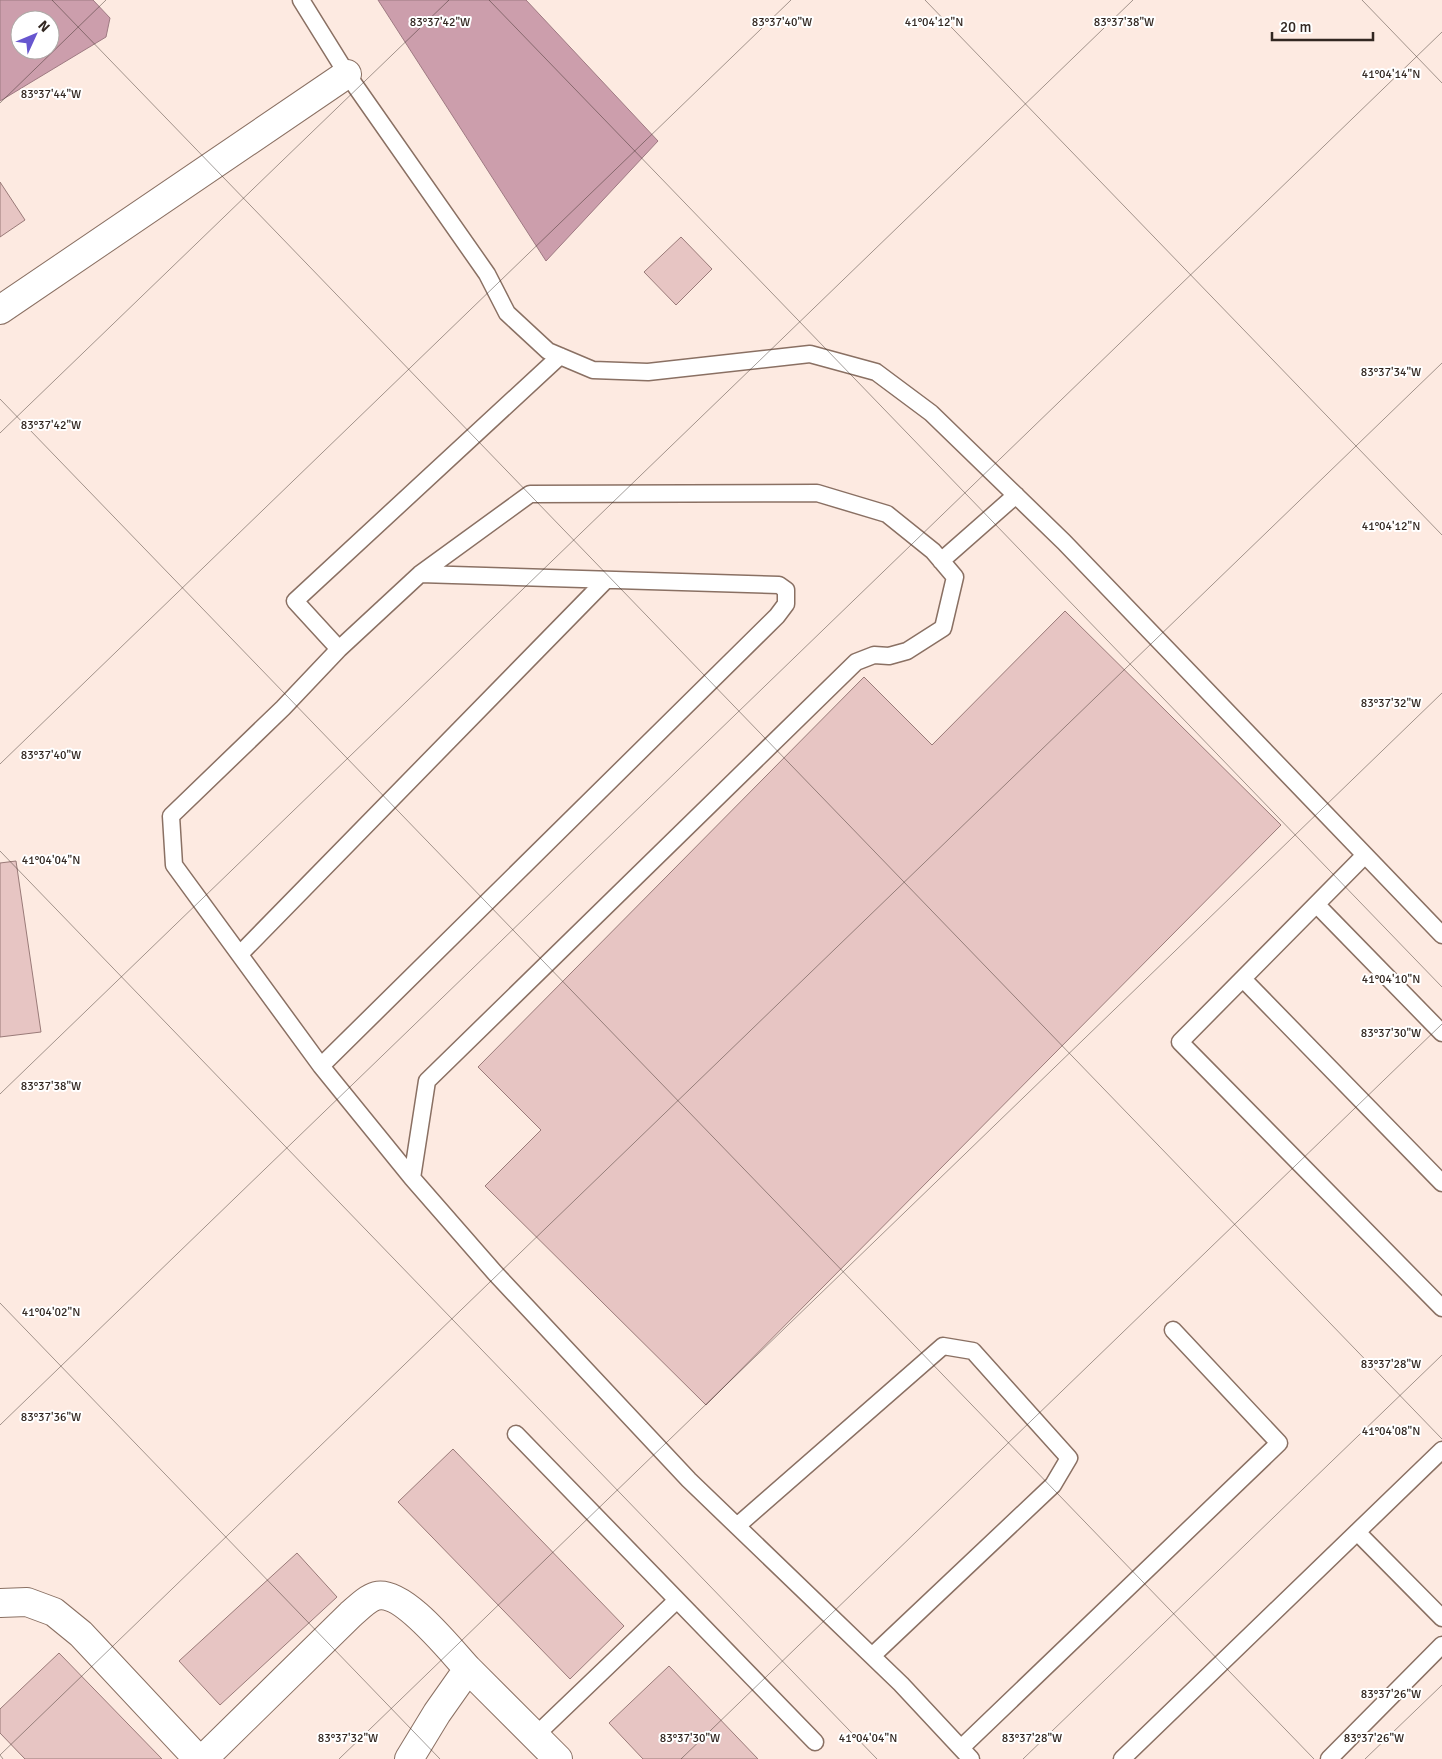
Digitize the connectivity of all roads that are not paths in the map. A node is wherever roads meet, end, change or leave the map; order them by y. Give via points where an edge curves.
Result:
1 (301, 0) edge
2 (347, 74) junction
3 (0, 310) edge
4 (560, 356) junction
5 (1016, 495) junction
6 (941, 561) junction
7 (420, 574) junction
8 (606, 580) junction
9 (339, 650) junction
10 (1365, 855) junction
11 (1316, 905) junction
12 (1442, 935) edge
13 (240, 954) junction
14 (1243, 979) junction
15 (1442, 1033) edge
16 (321, 1066) junction
17 (412, 1178) junction
18 (1442, 1183) edge
19 (1442, 1308) edge
20 (1173, 1330) dead end
21 (516, 1434) dead end
22 (1442, 1450) edge
23 (737, 1526) junction
24 (1357, 1532) junction
25 (677, 1600) junction
26 (0, 1603) edge
27 (1442, 1618) edge
28 (1442, 1645) edge
29 (872, 1656) junction
30 (468, 1669) junction
31 (536, 1736) junction
32 (815, 1742) dead end
33 (966, 1754) edge
34 (198, 1759) edge
35 (203, 1759) edge
36 (410, 1759) edge
37 (558, 1759) edge
38 (1122, 1759) edge
39 (1329, 1759) edge

1 - 2 lane
2 - 3 street
2 - 4 lane via 487,274 508,313 548,351
4 - 5 lane via 593,370 648,372 810,354 876,372 931,413
4 - 9 lane via 295,601
5 - 6 lane
5 - 10 lane
6 - 7 lane via 887,514 817,493 530,494
6 - 17 lane via 955,577 944,628 907,651 889,656 874,655 856,662 427,1080
7 - 8 lane
7 - 9 lane
8 - 13 lane
8 - 16 lane via 779,585 786,590 786,604
9 - 13 lane via 171,816 174,865
10 - 11 lane
10 - 12 lane
11 - 14 lane
11 - 15 lane
13 - 16 lane
14 - 18 lane
14 - 19 lane via 1180,1042
16 - 17 lane
17 - 23 lane via 502,1281 689,1480
20 - 33 lane via 1279,1443
21 - 25 lane
22 - 24 lane
23 - 29 lane
23 - 29 lane via 943,1346 973,1351 1069,1458 1053,1485
24 - 27 lane
24 - 38 lane
25 - 31 lane
25 - 32 lane
26 - 34 street via 27,1602 54,1612 81,1634
28 - 39 lane
29 - 33 lane
30 - 31 street
30 - 35 street via 398,1599 375,1596 351,1614
30 - 36 street
31 - 37 street

